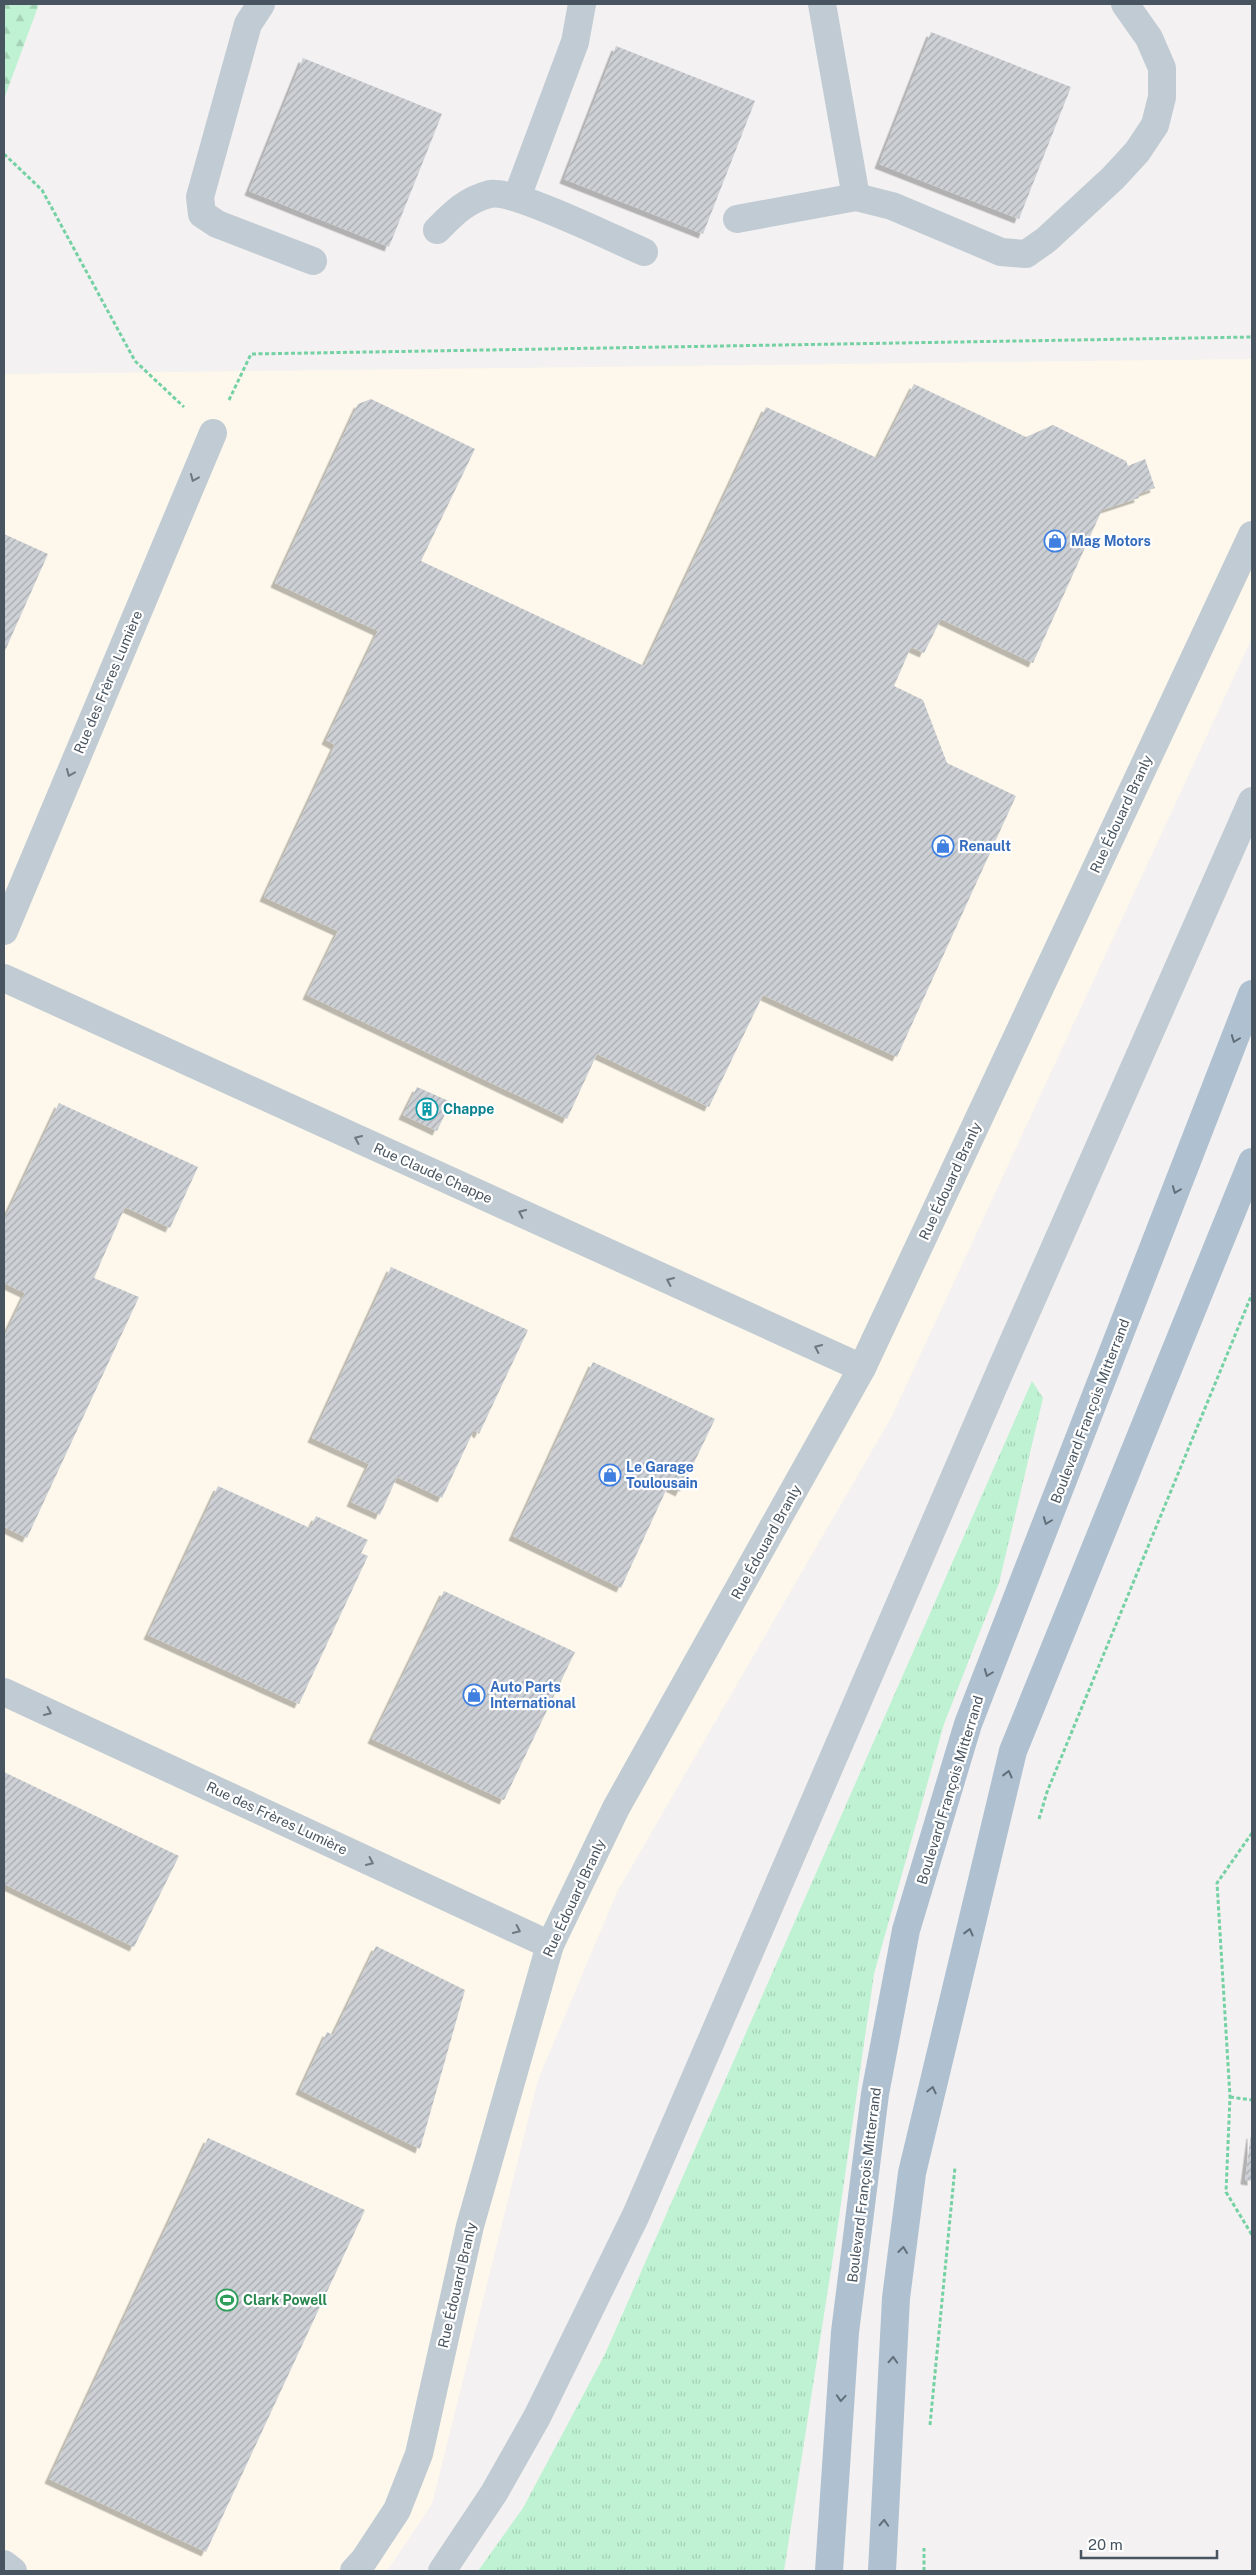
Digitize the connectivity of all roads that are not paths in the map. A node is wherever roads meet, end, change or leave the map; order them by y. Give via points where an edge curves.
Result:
1 (261, 4) edge
2 (582, 4) edge
3 (822, 4) edge
4 (1125, 4) edge
5 (517, 197) junction
6 (856, 197) junction
7 (736, 219) dead end
8 (437, 230) dead end
9 (644, 252) dead end
10 (313, 261) dead end
11 (213, 433) road end
12 (1252, 535) edge
13 (1252, 801) edge
14 (4, 931) edge
15 (4, 978) edge
16 (1252, 994) edge
17 (1252, 1162) edge
18 (862, 1368) junction
19 (4, 1692) edge
20 (550, 1945) junction
21 (4, 2564) edge
22 (13, 2571) edge
23 (354, 2571) edge
24 (442, 2571) edge
25 (830, 2571) edge
26 (882, 2571) edge

1 - 10 street via 248,24 200,197 202,214 216,224
2 - 5 street via 576,42
3 - 6 street
4 - 6 street via 1149,38 1162,68 1162,98 1155,125 1138,152 1046,240 1026,254 1001,252 892,206
5 - 8 street via 492,194 465,202
5 - 9 street
6 - 7 street
11 -> 14 street, Rue des Frères Lumière
12 - 18 street, Rue Édouard Branly
13 - 24 street via 998,1377 636,2215 536,2417 494,2493
18 -> 15 street, Rue Claude Chappe
16 -> 25 main road, Boulevard François Mitterrand via 968,1724 906,1930 875,2094 845,2332
26 -> 17 main road via 896,2298 912,2173 1013,1751
18 - 20 street, Rue Édouard Branly via 616,1808
19 -> 20 street, Rue des Frères Lumière
20 - 23 street, Rue Édouard Branly via 470,2226 419,2454 397,2510
21 - 22 street

